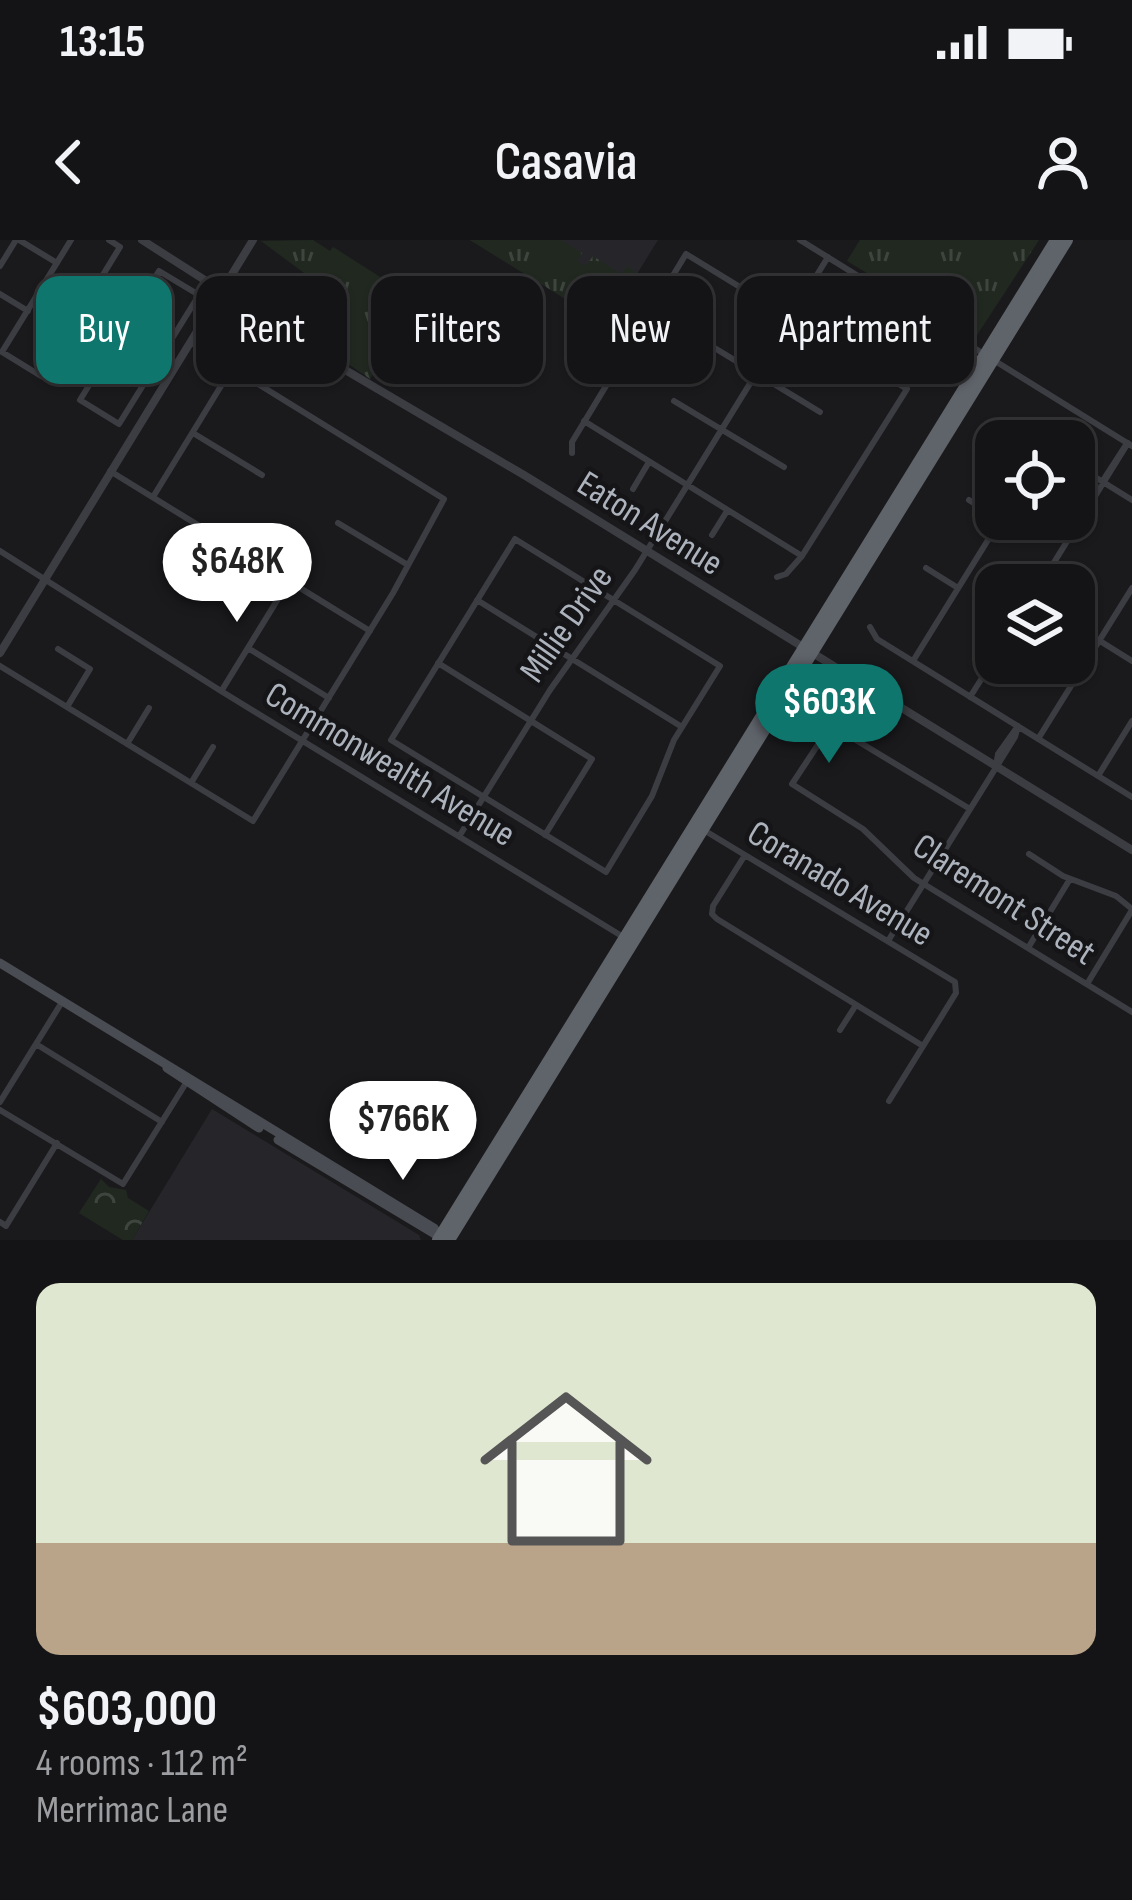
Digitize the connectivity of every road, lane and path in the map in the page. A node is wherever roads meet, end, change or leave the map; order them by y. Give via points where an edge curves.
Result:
1 (17, 240) edge
2 (71, 240) edge
3 (109, 240) edge
4 (142, 240) edge
5 (253, 240) edge
6 (800, 240) edge
7 (1063, 241) edge
8 (816, 244) edge
9 (828, 257) junction
10 (1, 263) edge
11 (57, 263) junction
12 (49, 276) edge
13 (102, 276) edge
14 (201, 276) edge
15 (230, 276) edge
16 (816, 276) edge
17 (172, 278) edge
18 (737, 285) edge
19 (0, 294) edge
20 (36, 297) edge
21 (28, 310) junction
22 (196, 332) edge
23 (172, 339) edge
24 (190, 342) junction
25 (196, 346) edge
26 (989, 358) junction
27 (174, 368) joint
28 (347, 370) edge
29 (36, 373) edge
30 (90, 384) edge
31 (144, 384) edge
32 (222, 384) edge
33 (258, 384) edge
34 (749, 384) edge
35 (774, 384) edge
36 (899, 384) edge
37 (674, 401) dead end
38 (820, 412) dead end
39 (584, 421) junction
40 (722, 429) junction
41 (193, 433) junction
42 (1130, 444) edge
43 (572, 452) dead end
44 (649, 462) junction
45 (784, 466) dead end
46 (110, 471) junction
47 (262, 476) dead end
48 (1095, 477) edge
49 (1104, 482) junction
50 (688, 486) junction
51 (633, 489) dead end
52 (153, 497) junction
53 (970, 500) dead end
54 (1132, 500) edge
55 (975, 503) edge
56 (728, 511) junction
57 (338, 523) dead end
58 (712, 536) dead end
59 (987, 540) edge
60 (0, 551) edge
61 (647, 551) junction
62 (802, 556) junction
63 (1053, 564) edge
64 (408, 565) junction
65 (926, 568) dead end
66 (777, 578) dead end
67 (47, 580) junction
68 (289, 581) junction
69 (958, 588) junction
70 (1132, 588) edge
71 (612, 598) junction
72 (477, 600) junction
73 (871, 627) dead end
74 (370, 631) junction
75 (1100, 640) junction
76 (248, 648) junction
77 (58, 649) dead end
78 (808, 651) junction
79 (0, 653) edge
80 (572, 658) junction
81 (913, 661) junction
82 (1132, 661) edge
83 (438, 664) junction
84 (0, 666) edge
85 (978, 684) edge
86 (221, 692) junction
87 (970, 697) junction
88 (329, 698) junction
89 (67, 707) junction
90 (149, 708) dead end
91 (531, 721) junction
92 (1132, 721) edge
93 (1018, 726) junction
94 (682, 727) junction
95 (1038, 739) junction
96 (302, 741) junction
97 (127, 744) junction
98 (214, 747) dead end
99 (996, 766) junction
100 (1098, 776) junction
101 (191, 783) junction
102 (484, 796) junction
103 (1132, 797) edge
104 (970, 809) junction
105 (699, 827) junction
106 (460, 835) junction
107 (545, 835) junction
108 (1132, 850) edge
109 (1029, 854) dead end
110 (745, 855) junction
111 (1070, 879) junction
112 (923, 884) junction
113 (1132, 910) edge
114 (630, 940) junction
115 (888, 941) junction
116 (1028, 948) junction
117 (0, 963) edge
118 (1087, 984) junction
119 (62, 1002) junction
120 (856, 1005) junction
121 (1132, 1012) edge
122 (841, 1030) dead end
123 (36, 1044) junction
124 (923, 1046) junction
125 (164, 1064) junction
126 (186, 1083) junction
127 (889, 1101) dead end
128 (0, 1106) edge
129 (162, 1122) junction
130 (57, 1143) junction
131 (3, 1224) edge
132 (443, 1239) edge

1 - 10 street
1 - 11 street
2 - 11 street
3 - 13 street via 120,247
4 - 14 street, Eaton Avenue
5 - 15 street
6 - 8 street
7 - 26 highway
8 - 9 street
9 - 16 street, Millie Drive
9 - 26 street
11 - 12 street
17 - 23 street via 199,295
18 - 39 street via 686,254
19 - 21 street
20 - 21 street
21 - 29 street via 2,352
22 - 24 street
24 - 25 street
24 - 27 street
26 - 42 street
26 - 78 highway
27 - 46 street
28 - 61 street, Eaton Avenue
30 - 31 street via 80,400 119,424
32 - 41 street
33 - 64 street via 444,499
34 - 40 street, Millie Drive
35 - 38 street
36 - 62 street via 907,389
37 - 40 street
39 - 43 street
39 - 44 street
40 - 45 street
40 - 50 street, Millie Drive
41 - 47 street
41 - 52 street
42 - 49 street
44 - 50 street
44 - 51 street
46 - 52 street
46 - 67 street
48 - 49 street
49 - 54 street
49 - 63 street
50 - 56 street
50 - 61 street, Millie Drive
52 - 68 street
53 - 55 street
56 - 58 street
56 - 62 street
57 - 64 street
59 - 69 street
60 - 67 street, Commonwealth Avenue
61 - 71 street, Millie Drive
61 - 78 street, Eaton Avenue
62 - 66 street
64 - 74 street
65 - 69 street
67 - 79 street
67 - 86 street, Commonwealth Avenue
68 - 74 street
68 - 76 street
69 - 81 street
70 - 75 street
71 - 72 street via 515,539
71 - 80 street, Millie Drive
71 - 94 street via 720,666
72 - 80 street
72 - 83 street
73 - 81 street
74 - 88 street
75 - 82 street
75 - 95 street
76 - 86 street
76 - 88 street
77 - 89 street via 90,668
78 - 99 street, Eaton Avenue
78 - 105 highway
80 - 91 street, Millie Drive
80 - 94 street
81 - 87 street
83 - 91 street
83 - 102 street via 391,740
84 - 89 street
85 - 87 street
86 - 96 street, Commonwealth Avenue
87 - 93 street
88 - 96 street
89 - 97 street
90 - 97 street
91 - 102 street, Millie Drive
91 - 107 street via 592,759
92 - 100 street
93 - 95 street
93 - 99 street
94 - 107 street via 606,872
95 - 100 street
96 - 101 street via 253,821
96 - 106 street, Commonwealth Avenue
97 - 101 street
98 - 101 street
99 - 104 street
99 - 108 street, Eaton Avenue
100 - 103 street
102 - 106 street, Millie Drive
102 - 107 street
104 - 112 street
104 - 112 street, Claremont Street via 831,725 792,784 862,829
105 - 110 street, Coranado Avenue
105 - 114 highway
106 - 114 street, Commonwealth Avenue
109 - 111 street
110 - 115 street, Coranado Avenue
110 - 120 street via 712,914
111 - 113 street
111 - 116 street
112 - 115 street
112 - 116 street, Claremont Street
113 - 118 street
114 - 132 highway
115 - 124 street, Coranado Avenue via 958,988
116 - 118 street, Claremont Street
117 - 119 main road
118 - 121 street, Claremont Street
119 - 123 street
119 - 125 main road
120 - 122 street
120 - 124 street
123 - 128 street
123 - 129 street
124 - 127 street
125 - 126 main road
125 - 132 main road
126 - 129 street
126 - 132 main road
128 - 130 street
129 - 130 street via 123,1184
130 - 131 street

